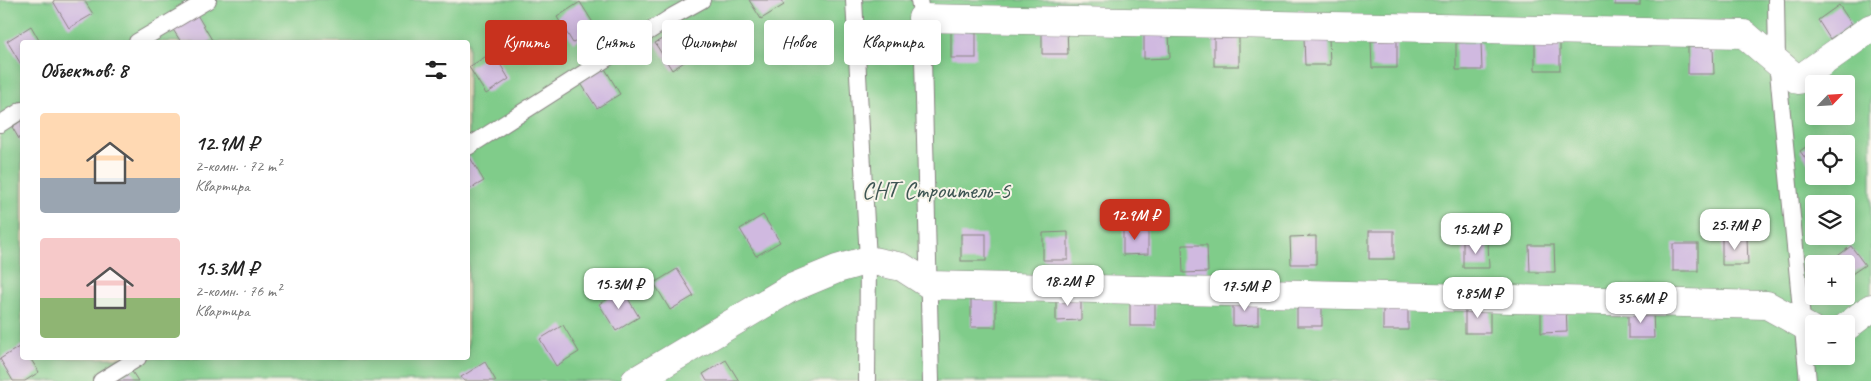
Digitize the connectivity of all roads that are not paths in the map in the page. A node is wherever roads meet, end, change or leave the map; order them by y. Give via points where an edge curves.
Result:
1 (208, 0) edge
2 (702, 0) edge
3 (854, 0) edge
4 (1776, 0) edge
5 (920, 9) edge
6 (1871, 28) edge
7 (140, 40) edge
8 (1777, 62) junction
9 (20, 111) edge
10 (0, 124) edge
11 (470, 146) edge
12 (868, 260) junction
13 (930, 285) junction
14 (1871, 308) edge
15 (1806, 315) edge
16 (1855, 320) edge
17 (1805, 326) edge
18 (135, 360) edge
19 (1808, 365) edge
20 (101, 381) edge
21 (634, 381) edge
22 (867, 381) edge
23 (931, 381) edge
24 (1808, 381) edge

1 - 7 lane
2 - 11 lane
3 - 12 lane
4 - 8 lane
5 - 8 street via 1744,34
5 - 13 lane
6 - 8 street via 1798,80
8 - 15 lane
9 - 10 lane
12 - 13 street via 902,266
12 - 21 street via 789,289
12 - 22 lane
13 - 17 street via 1767,305
13 - 23 lane
14 - 16 street
18 - 20 lane
19 - 24 lane

